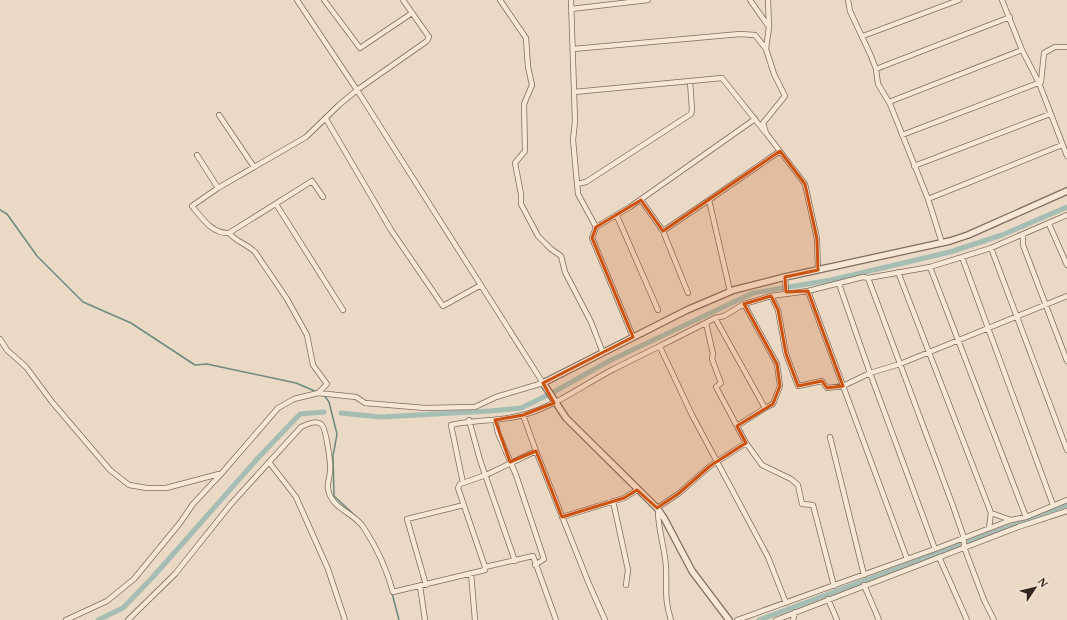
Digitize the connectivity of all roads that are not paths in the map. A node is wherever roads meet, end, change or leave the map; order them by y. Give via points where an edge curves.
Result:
1 (297, 0) edge
2 (324, 0) edge
3 (403, 0) edge
4 (500, 0) edge
5 (571, 0) edge
6 (648, 0) edge
7 (750, 0) edge
8 (768, 0) edge
9 (848, 0) edge
10 (960, 0) edge
11 (1002, 0) edge
12 (572, 9) junction
13 (412, 13) junction
14 (1010, 17) junction
15 (769, 27) junction
16 (863, 36) junction
17 (1067, 47) edge
18 (766, 49) junction
19 (573, 50) junction
20 (1022, 50) junction
21 (876, 69) junction
22 (690, 81) junction
23 (1039, 83) junction
24 (357, 90) junction
25 (574, 92) junction
26 (889, 102) junction
27 (1050, 114) junction
28 (219, 115) dead end
29 (326, 119) junction
30 (755, 119) junction
31 (766, 133) junction
32 (902, 135) junction
33 (1062, 144) junction
34 (780, 150) junction
35 (197, 155) dead end
36 (1067, 156) edge
37 (914, 166) junction
38 (254, 167) junction
39 (577, 184) junction
40 (218, 188) junction
41 (1067, 191) edge
42 (323, 197) dead end
43 (928, 199) junction
44 (641, 200) junction
45 (709, 200) junction
46 (276, 204) junction
47 (1067, 215) edge
48 (616, 216) junction
49 (1049, 224) junction
50 (596, 227) junction
51 (663, 231) junction
52 (229, 233) junction
53 (1023, 236) junction
54 (942, 243) junction
55 (991, 248) junction
56 (962, 257) junction
57 (1067, 265) edge
58 (930, 267) junction
59 (818, 270) junction
60 (898, 272) junction
61 (785, 276) junction
62 (868, 278) junction
63 (838, 284) junction
64 (481, 285) junction
65 (730, 291) junction
66 (808, 291) junction
67 (786, 292) junction
68 (688, 293) dead end
69 (771, 296) junction
70 (1067, 296) edge
71 (744, 304) junction
72 (1046, 305) junction
73 (343, 310) dead end
74 (658, 310) dead end
75 (1016, 317) junction
76 (716, 318) junction
77 (706, 323) junction
78 (987, 328) junction
79 (633, 337) junction
80 (958, 339) junction
81 (0, 340) edge
82 (660, 347) junction
83 (928, 352) junction
84 (602, 353) junction
85 (1067, 360) edge
86 (900, 364) junction
87 (870, 373) junction
88 (544, 385) junction
89 (843, 386) junction
90 (318, 393) junction
91 (556, 403) junction
92 (765, 408) junction
93 (523, 415) junction
94 (469, 420) junction
95 (495, 420) junction
96 (737, 426) junction
97 (830, 437) dead end
98 (746, 443) junction
99 (1067, 450) edge
100 (536, 451) junction
101 (269, 462) junction
102 (510, 462) junction
103 (718, 462) junction
104 (221, 474) junction
105 (486, 474) junction
106 (463, 483) junction
107 (637, 490) junction
108 (1067, 500) edge
109 (613, 501) junction
110 (464, 505) junction
111 (1053, 505) junction
112 (657, 509) junction
113 (1067, 511) edge
114 (991, 513) junction
115 (562, 517) junction
116 (1026, 517) junction
117 (1011, 520) junction
118 (989, 528) junction
119 (964, 538) junction
120 (964, 547) junction
121 (936, 549) junction
122 (939, 557) junction
123 (907, 559) junction
124 (515, 561) junction
125 (535, 565) junction
126 (485, 567) junction
127 (472, 573) junction
128 (864, 575) junction
129 (426, 585) junction
130 (626, 585) dead end
131 (864, 585) junction
132 (420, 586) junction
133 (834, 586) junction
134 (828, 599) junction
135 (786, 603) junction
136 (795, 612) junction
137 (66, 620) edge
138 (128, 620) edge
139 (345, 620) edge
140 (425, 620) edge
141 (475, 620) edge
142 (556, 620) edge
143 (605, 620) edge
144 (671, 620) edge
145 (729, 620) edge
146 (737, 620) edge
147 (776, 620) edge
148 (793, 620) edge
149 (837, 620) edge
150 (879, 620) edge
151 (967, 620) edge
152 (994, 620) edge

1 - 24 street
2 - 13 street via 360,48
3 - 13 street
4 - 84 street via 526,38 532,85 524,104 525,151 515,164 521,204 538,236 551,250 561,256 565,272 591,322
5 - 12 street
6 - 12 street
7 - 15 street
8 - 15 street
9 - 16 street via 850,11
10 - 16 street
11 - 14 street
12 - 19 street
13 - 24 street via 429,37 428,41
14 - 20 street
14 - 21 street
15 - 18 street
16 - 21 street
17 - 23 street via 1055,47 1044,53
18 - 19 street via 755,36 740,34
18 - 31 street via 784,96 763,123
19 - 25 street
20 - 23 street
20 - 26 street
21 - 26 street via 878,84
22 - 25 street
22 - 30 street via 722,78
22 - 39 street via 691,114 586,182
23 - 27 street
23 - 32 street
24 - 29 street
24 - 64 street
25 - 39 street via 573,140
26 - 32 street
27 - 33 street
27 - 37 street
28 - 38 street
29 - 38 street via 306,137
29 - 64 street via 391,230 443,306
30 - 31 street
30 - 44 street
31 - 34 street
32 - 37 street
33 - 36 street
33 - 43 street
34 - 45 street
34 - 59 street via 805,184 817,239
35 - 40 street
37 - 43 street
38 - 40 street
39 - 50 street via 578,194
40 - 52 street via 192,206 208,225 222,233
41 - 54 street via 968,235
42 - 46 street via 312,181
43 - 54 street
44 - 48 street
44 - 51 street
45 - 51 street
45 - 65 street
46 - 52 street
46 - 73 street
47 - 49 street
48 - 50 street
48 - 74 street
49 - 53 street
49 - 57 street
50 - 79 street via 592,238
51 - 68 street
52 - 90 street via 248,245 287,299 307,335 313,365 327,384
53 - 55 street
53 - 72 street via 1023,245
54 - 59 street
55 - 56 street
55 - 75 street
56 - 58 street
56 - 78 street
58 - 60 street
58 - 80 street
59 - 61 street
60 - 62 street
60 - 83 street
61 - 65 street
61 - 67 street
62 - 63 street
62 - 86 street
63 - 66 street
63 - 87 street
64 - 88 street
65 - 79 street
66 - 67 street
66 - 89 street
67 - 69 street
69 - 71 street
69 - 89 street via 778,310 786,354 798,386 822,381 827,388
70 - 72 street
71 - 76 street
71 - 92 street via 777,364 780,386 773,404
72 - 75 street
72 - 85 street
75 - 78 street
75 - 99 street
76 - 77 street
76 - 92 street
77 - 82 street
77 - 96 street via 712,359 721,383 716,387
78 - 80 street
78 - 111 street
79 - 84 street
80 - 83 street
80 - 116 street
81 - 104 street via 26,367 110,470 129,485 166,488
82 - 91 street via 612,370
82 - 103 street via 692,415
83 - 86 street
83 - 114 street
84 - 88 street
86 - 87 street
86 - 119 street
87 - 89 street
87 - 121 street
88 - 90 street via 496,397 475,407 425,408 365,403 356,397
88 - 91 street
89 - 123 street
90 - 104 street via 294,399 278,408
91 - 93 street
91 - 107 street via 566,418
92 - 96 street
93 - 95 street
93 - 100 street
94 - 95 street
94 - 105 street
94 - 106 street via 451,425
95 - 102 street
96 - 98 street
97 - 128 street
98 - 103 street
98 - 133 street via 762,465 798,485 802,504 813,504
100 - 102 street
100 - 115 street
101 - 132 street via 301,426 316,422 322,424 326,431 330,471 328,490 336,506 353,515 364,527 388,573 393,592
101 - 138 street via 231,504 175,574
101 - 139 street via 296,497 328,569
102 - 105 street
102 - 125 street via 544,559
103 - 112 street
103 - 135 street via 768,558
104 - 137 street via 193,504 134,579 107,601
105 - 106 street
105 - 124 street
106 - 110 street via 458,488
107 - 109 street
107 - 112 street
108 - 111 street
109 - 115 street
109 - 130 street via 628,570
110 - 126 street
110 - 129 street via 407,519
111 - 116 street
112 - 144 street via 666,567 665,599
112 - 145 street via 692,571
113 - 120 street
114 - 117 street
114 - 118 street
115 - 143 street
116 - 117 street
117 - 118 street
118 - 119 street
119 - 120 street
119 - 121 street
120 - 122 street
120 - 152 street
121 - 123 street
122 - 131 street
122 - 151 street
123 - 128 street
124 - 125 street via 533,556
124 - 126 street
125 - 142 street
126 - 127 street via 485,570
127 - 129 street
127 - 141 street
128 - 133 street
129 - 132 street
131 - 134 street
131 - 150 street
132 - 140 street
133 - 135 street
134 - 136 street
134 - 149 street
135 - 146 street
136 - 147 street
136 - 148 street

